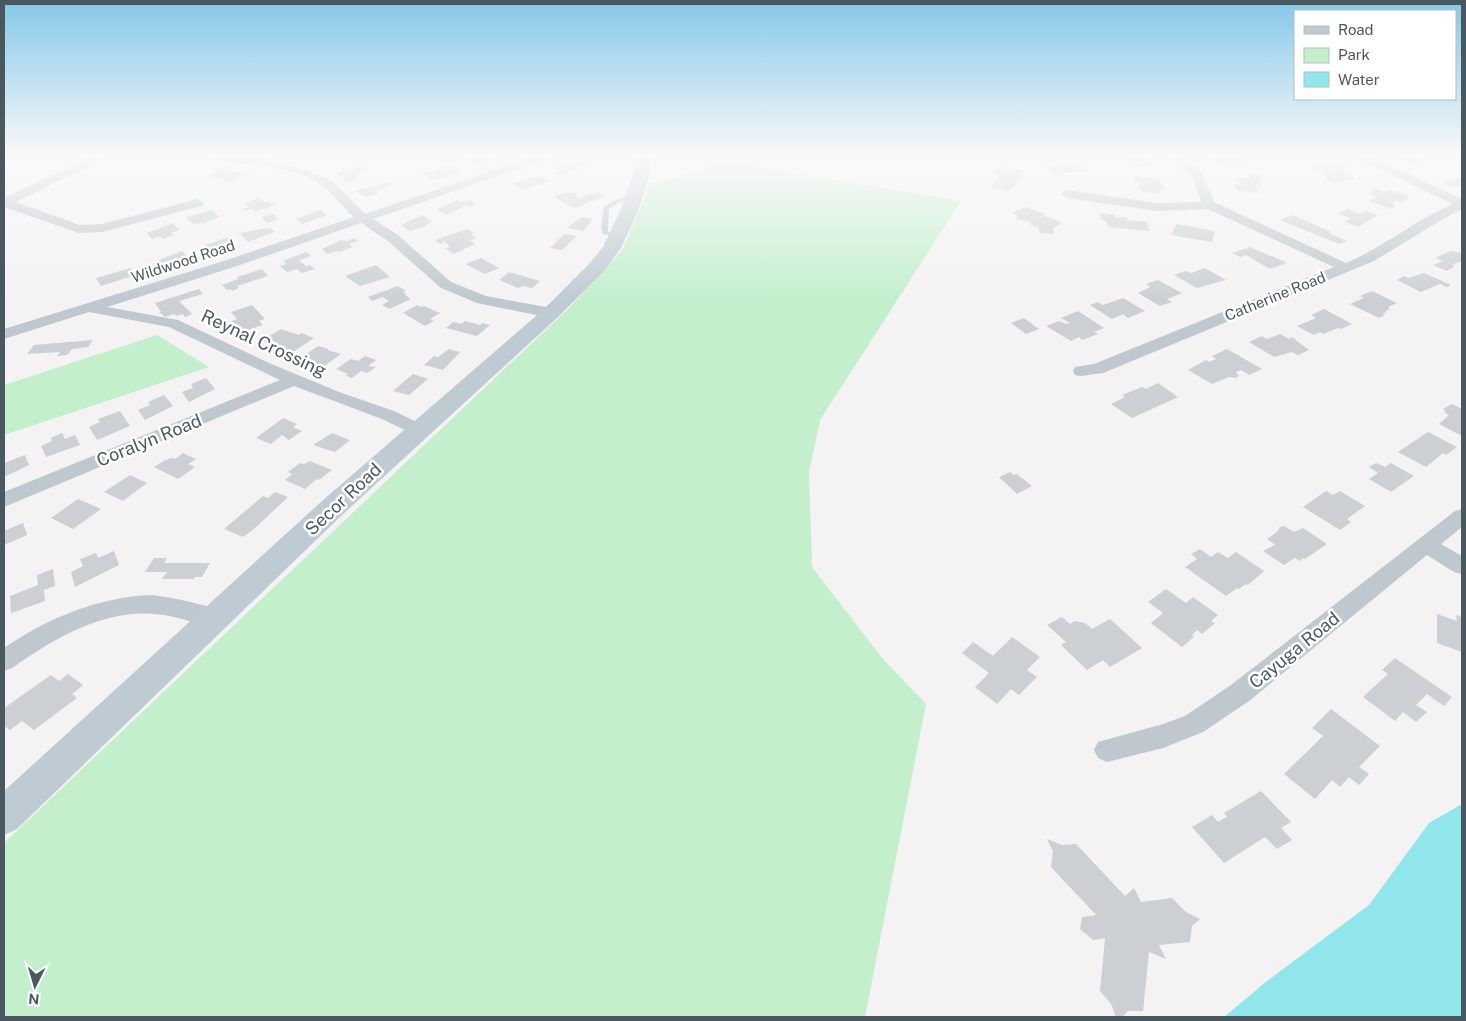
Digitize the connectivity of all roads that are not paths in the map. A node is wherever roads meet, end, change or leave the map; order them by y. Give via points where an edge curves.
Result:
1 (14, 206) edge
2 (188, 206) edge
3 (348, 206) edge
4 (399, 206) edge
5 (630, 206) edge
6 (1156, 206) edge
7 (1206, 206) edge
8 (1211, 206) edge
9 (1461, 206) edge
10 (362, 218) junction
11 (1344, 267) junction
12 (89, 308) junction
13 (551, 312) junction
14 (4, 334) edge
15 (1081, 371) dead end
16 (294, 380) junction
17 (419, 430) junction
18 (4, 500) edge
19 (1462, 516) edge
20 (1426, 544) junction
21 (1462, 566) edge
22 (216, 618) junction
23 (4, 661) edge
24 (1107, 750) dead end
25 (4, 816) edge

1 - 2 street via 79,229 102,228
3 - 10 street
4 - 10 street, Wildwood Road
5 - 13 main road, Secor Road via 618,236 597,267
6 - 7 street
8 - 11 street
9 - 11 street, Catherine Road via 1391,248
10 - 12 street, Wildwood Road
10 - 13 street via 393,238 446,285 482,300
11 - 15 street, Catherine Road via 1097,369
12 - 14 street, Wildwood Road
12 - 16 street, Reynal Crossing via 173,323
13 - 17 main road, Secor Road
16 - 17 street, Reynal Crossing
16 - 18 street, Coralyn Road
17 - 22 main road, Secor Road
19 - 20 street, Cayuga Road
20 - 21 street
20 - 24 street, Cayuga Road via 1240,693 1194,724
22 - 23 street via 151,604 123,606 59,626
22 - 25 main road, Secor Road

